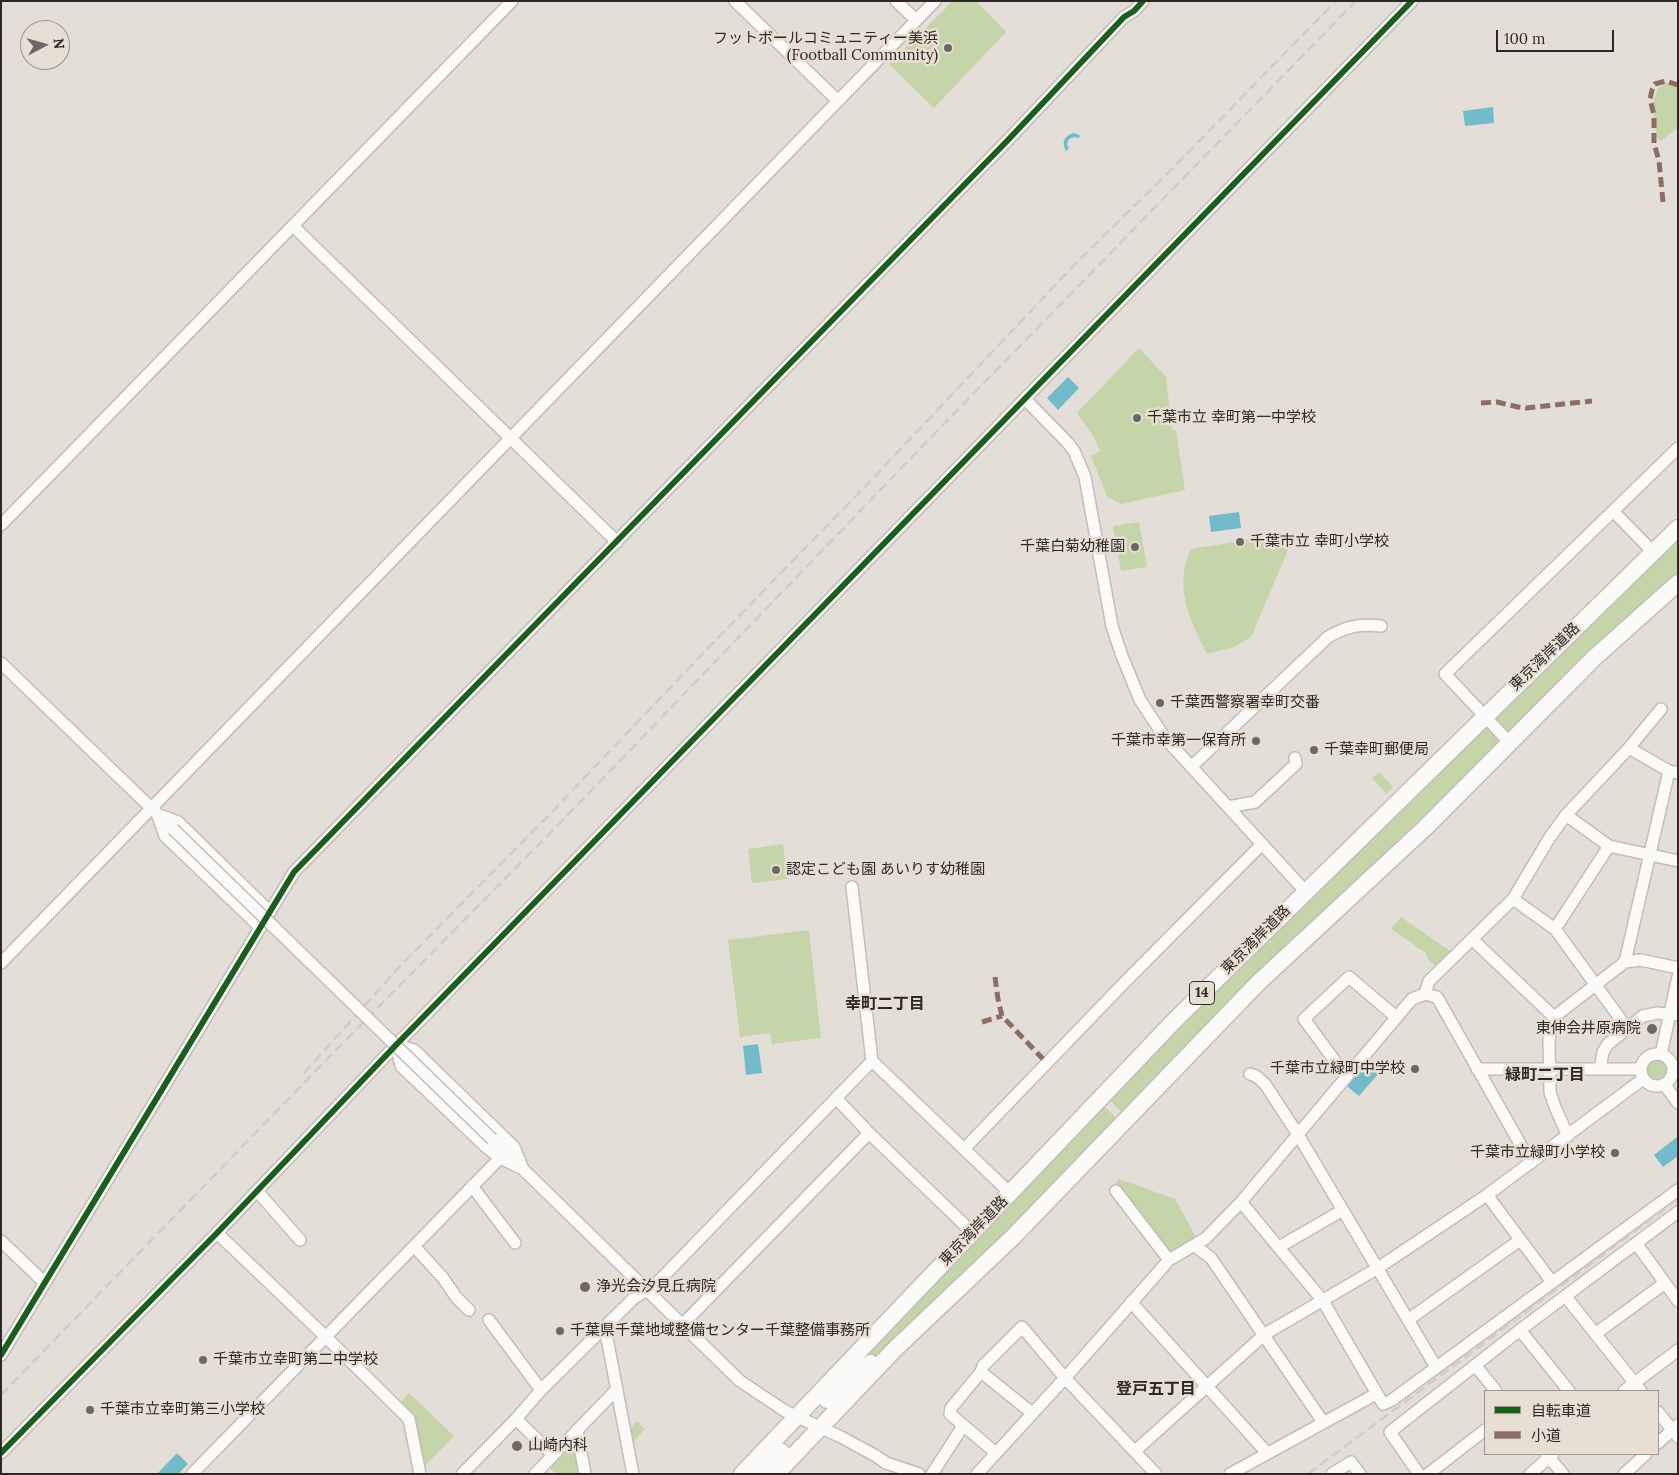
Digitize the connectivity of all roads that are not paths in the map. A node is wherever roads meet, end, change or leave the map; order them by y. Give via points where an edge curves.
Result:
1 (512, 1) edge
2 (735, 1) edge
3 (896, 1) edge
4 (935, 1) edge
5 (1143, 1) edge
6 (1412, 1) edge
7 (916, 20) junction
8 (838, 101) junction
9 (293, 226) junction
10 (1025, 399) junction
11 (511, 438) junction
12 (1678, 448) edge
13 (1613, 511) junction
14 (1, 525) edge
15 (1678, 528) edge
16 (618, 542) junction
17 (1653, 552) junction
18 (1678, 583) edge
19 (1381, 626) dead end
20 (1, 663) edge
21 (1661, 709) dead end
22 (1484, 717) junction
23 (1510, 743) junction
24 (1629, 748) junction
25 (1295, 758) dead end
26 (1191, 767) junction
27 (1674, 772) edge
28 (1228, 807) junction
29 (155, 811) junction
30 (1566, 815) junction
31 (1262, 844) junction
32 (1609, 846) junction
33 (1650, 856) junction
34 (1678, 861) edge
35 (852, 887) dead end
36 (1306, 891) junction
37 (1513, 899) junction
38 (270, 912) junction
39 (260, 927) junction
40 (1555, 928) junction
41 (1472, 939) junction
42 (1625, 962) junction
43 (1, 963) edge
44 (1678, 968) edge
45 (1678, 977) edge
46 (1596, 984) junction
47 (1425, 994) junction
48 (1674, 1014) edge
49 (1396, 1016) junction
50 (1554, 1017) junction
51 (1627, 1028) junction
52 (396, 1046) junction
53 (1670, 1056) edge
54 (872, 1061) junction
55 (1478, 1069) junction
56 (1549, 1069) junction
57 (1600, 1069) junction
58 (1250, 1074) dead end
59 (1641, 1074) junction
60 (1346, 1076) junction
61 (1664, 1084) junction
62 (836, 1098) junction
63 (1678, 1104) edge
64 (869, 1133) junction
65 (1297, 1133) junction
66 (1568, 1136) junction
67 (964, 1149) junction
68 (500, 1158) junction
69 (1531, 1163) junction
70 (523, 1169) junction
71 (472, 1186) junction
72 (1678, 1190) edge
73 (257, 1191) junction
74 (1116, 1191) dead end
75 (1010, 1193) junction
76 (1487, 1195) junction
77 (1241, 1202) junction
78 (1343, 1210) junction
79 (1678, 1212) edge
80 (972, 1232) junction
81 (217, 1233) junction
82 (300, 1240) dead end
83 (1520, 1240) junction
84 (1, 1241) edge
85 (515, 1243) dead end
86 (1636, 1243) junction
87 (414, 1246) junction
88 (1195, 1246) junction
89 (1279, 1247) junction
90 (1170, 1260) junction
91 (1378, 1268) junction
92 (1552, 1282) junction
93 (45, 1283) junction
94 (1665, 1283) junction
95 (646, 1290) junction
96 (1566, 1297) junction
97 (1678, 1300) edge
98 (1323, 1301) junction
99 (1131, 1302) junction
100 (469, 1310) dead end
101 (489, 1320) dead end
102 (1408, 1320) junction
103 (682, 1325) junction
104 (605, 1328) junction
105 (1520, 1330) junction
106 (1265, 1334) junction
107 (1595, 1334) junction
108 (326, 1337) junction
109 (895, 1349) junction
110 (1678, 1350) edge
111 (1, 1356) edge
112 (1475, 1365) junction
113 (1436, 1368) junction
114 (981, 1372) junction
115 (1065, 1378) junction
116 (1207, 1386) junction
117 (1638, 1387) edge
118 (617, 1389) junction
119 (541, 1390) junction
120 (1495, 1390) edge
121 (1568, 1390) edge
122 (1376, 1394) junction
123 (1659, 1413) edge
124 (1032, 1414) junction
125 (796, 1417) junction
126 (516, 1419) junction
127 (1323, 1422) junction
128 (963, 1426) junction
129 (821, 1427) junction
130 (577, 1430) junction
131 (1484, 1431) edge
132 (1676, 1431) edge
133 (1659, 1442) edge
134 (1135, 1451) junction
135 (1, 1453) edge
136 (996, 1453) junction
137 (1267, 1453) junction
138 (553, 1455) junction
139 (1549, 1455) edge
140 (1645, 1455) edge
141 (900, 1471) edge
142 (1631, 1471) edge
143 (192, 1474) edge
144 (420, 1474) edge
145 (462, 1474) edge
146 (535, 1474) edge
147 (585, 1474) edge
148 (633, 1474) edge
149 (742, 1474) edge
150 (761, 1474) edge
151 (776, 1474) edge
152 (919, 1474) edge
153 (932, 1474) edge
154 (978, 1474) edge
155 (1156, 1474) edge
156 (1230, 1474) edge
157 (1332, 1474) edge
158 (1360, 1474) edge
159 (1419, 1474) edge
160 (1428, 1474) edge
161 (1530, 1474) edge
162 (1563, 1474) edge

1 - 9 street
2 - 8 street
3 - 7 street
4 - 7 street
5 - 16 street
6 - 10 street
7 - 8 street
8 - 11 street
9 - 11 street
9 - 14 street
10 - 26 street via 1067,442 1078,461 1089,490 1107,601 1122,656 1148,714 1164,738
10 - 52 street
11 - 16 street
11 - 29 street
12 - 13 street
13 - 17 street
13 - 22 street via 1445,674
15 - 17 highway, 東京湾岸道路 / 14
16 - 38 street via 294,872
17 - 22 highway, 東京湾岸道路 / 14
18 - 23 highway, 東京湾岸道路 / 14 via 1600,652
19 - 26 street via 1356,625 1328,637
20 - 29 street
21 - 24 street
22 - 23 street
22 - 36 highway, 東京湾岸道路 / 14
23 - 109 highway, 東京湾岸道路 / 14 via 1426,827 1258,983 1013,1237
24 - 27 street
24 - 30 street
25 - 28 street via 1296,764 1255,802
26 - 28 street
27 - 33 street
28 - 31 street
29 - 38 street via 178,822
29 - 39 street via 165,836
29 - 43 street
29 - 70 street, bridge
30 - 32 street
30 - 37 street
31 - 36 street
31 - 67 street
32 - 33 street
32 - 40 street
33 - 34 street
33 - 42 street
35 - 54 street
36 - 75 highway, 東京湾岸道路 / 14 via 1144,1052
37 - 40 street
37 - 41 street
38 - 39 street
39 - 93 street
40 - 46 street
41 - 47 street via 1429,980
41 - 50 street
42 - 44 street via 1641,960
42 - 46 street
45 - 48 street
46 - 50 street
46 - 51 street
47 - 49 street via 1412,998
47 - 55 street via 1437,998
48 - 51 street via 1643,1016
48 - 53 street
49 - 60 street
49 - 60 street via 1349,977 1304,1019
50 - 56 street via 1549,1039
51 - 57 street via 1608,1044
52 - 68 street via 401,1066
52 - 70 street via 414,1050 508,1141
52 - 73 street
53 - 59 street via 1651,1054 1643,1060
53 - 61 street via 1672,1076
54 - 62 street
54 - 67 street
55 - 56 street
55 - 69 street
56 - 57 street
56 - 66 street via 1550,1092
57 - 59 street
58 - 65 street via 1265,1084
59 - 61 street via 1650,1085
59 - 66 street
60 - 65 street
61 - 63 street
62 - 64 street
62 - 95 street via 655,1285
64 - 80 street
64 - 103 street
65 - 77 street
65 - 78 street
66 - 69 street
67 - 75 street
68 - 70 street
68 - 71 street
69 - 76 street
70 - 95 street
71 - 85 street
71 - 87 street
72 - 92 street
73 - 81 street
73 - 82 street
74 - 90 street
75 - 80 highway, 東京湾岸道路 / 14
76 - 83 street
76 - 91 street
77 - 88 street
77 - 89 street
78 - 89 street
78 - 91 street
79 - 86 street
80 - 125 highway, 東京湾岸道路 / 14
81 - 108 street
81 - 135 street
83 - 92 street
83 - 102 street
84 - 93 street
86 - 94 street
86 - 96 street
87 - 100 street
87 - 108 street
88 - 90 street
88 - 106 street via 1211,1258
89 - 98 street
90 - 99 street
91 - 98 street
91 - 102 street
92 - 113 street
93 - 111 street
94 - 97 street
94 - 107 street
95 - 103 street
95 - 104 street
96 - 105 street
96 - 107 street
98 - 106 street
98 - 122 street
99 - 115 street
99 - 116 street
101 - 119 street
102 - 113 street
103 - 125 street via 740,1381
104 - 118 street
104 - 119 street
105 - 112 street
105 - 121 street
106 - 116 street
106 - 127 street
107 - 117 street
108 - 143 street
108 - 144 street via 409,1419
109 - 125 highway via 852,1376 811,1416
109 - 129 highway, 東京湾岸道路 / 14
110 - 117 street
112 - 120 street
112 - 159 street via 1390,1432
113 - 122 street via 1383,1404
114 - 115 street via 983,1366 1022,1327
114 - 124 street
114 - 128 street via 951,1408 950,1414
115 - 124 street
115 - 134 street
116 - 134 street
116 - 137 street
118 - 130 street
118 - 148 street
119 - 126 street
122 - 127 street
123 - 132 street
124 - 136 street
125 - 129 street
125 - 149 highway, 東京湾岸道路 / 14
126 - 138 street
126 - 145 street
127 - 137 street
128 - 136 street
128 - 153 street
129 - 141 street
129 - 150 highway via 798,1435
129 - 151 highway, 東京湾岸道路 / 14
130 - 138 street
130 - 147 street
131 - 160 street
132 - 133 street
134 - 155 street
136 - 154 street
137 - 156 street
138 - 146 street
139 - 161 street
139 - 162 street
140 - 142 street
141 - 152 street
157 - 158 street via 1351,1462

